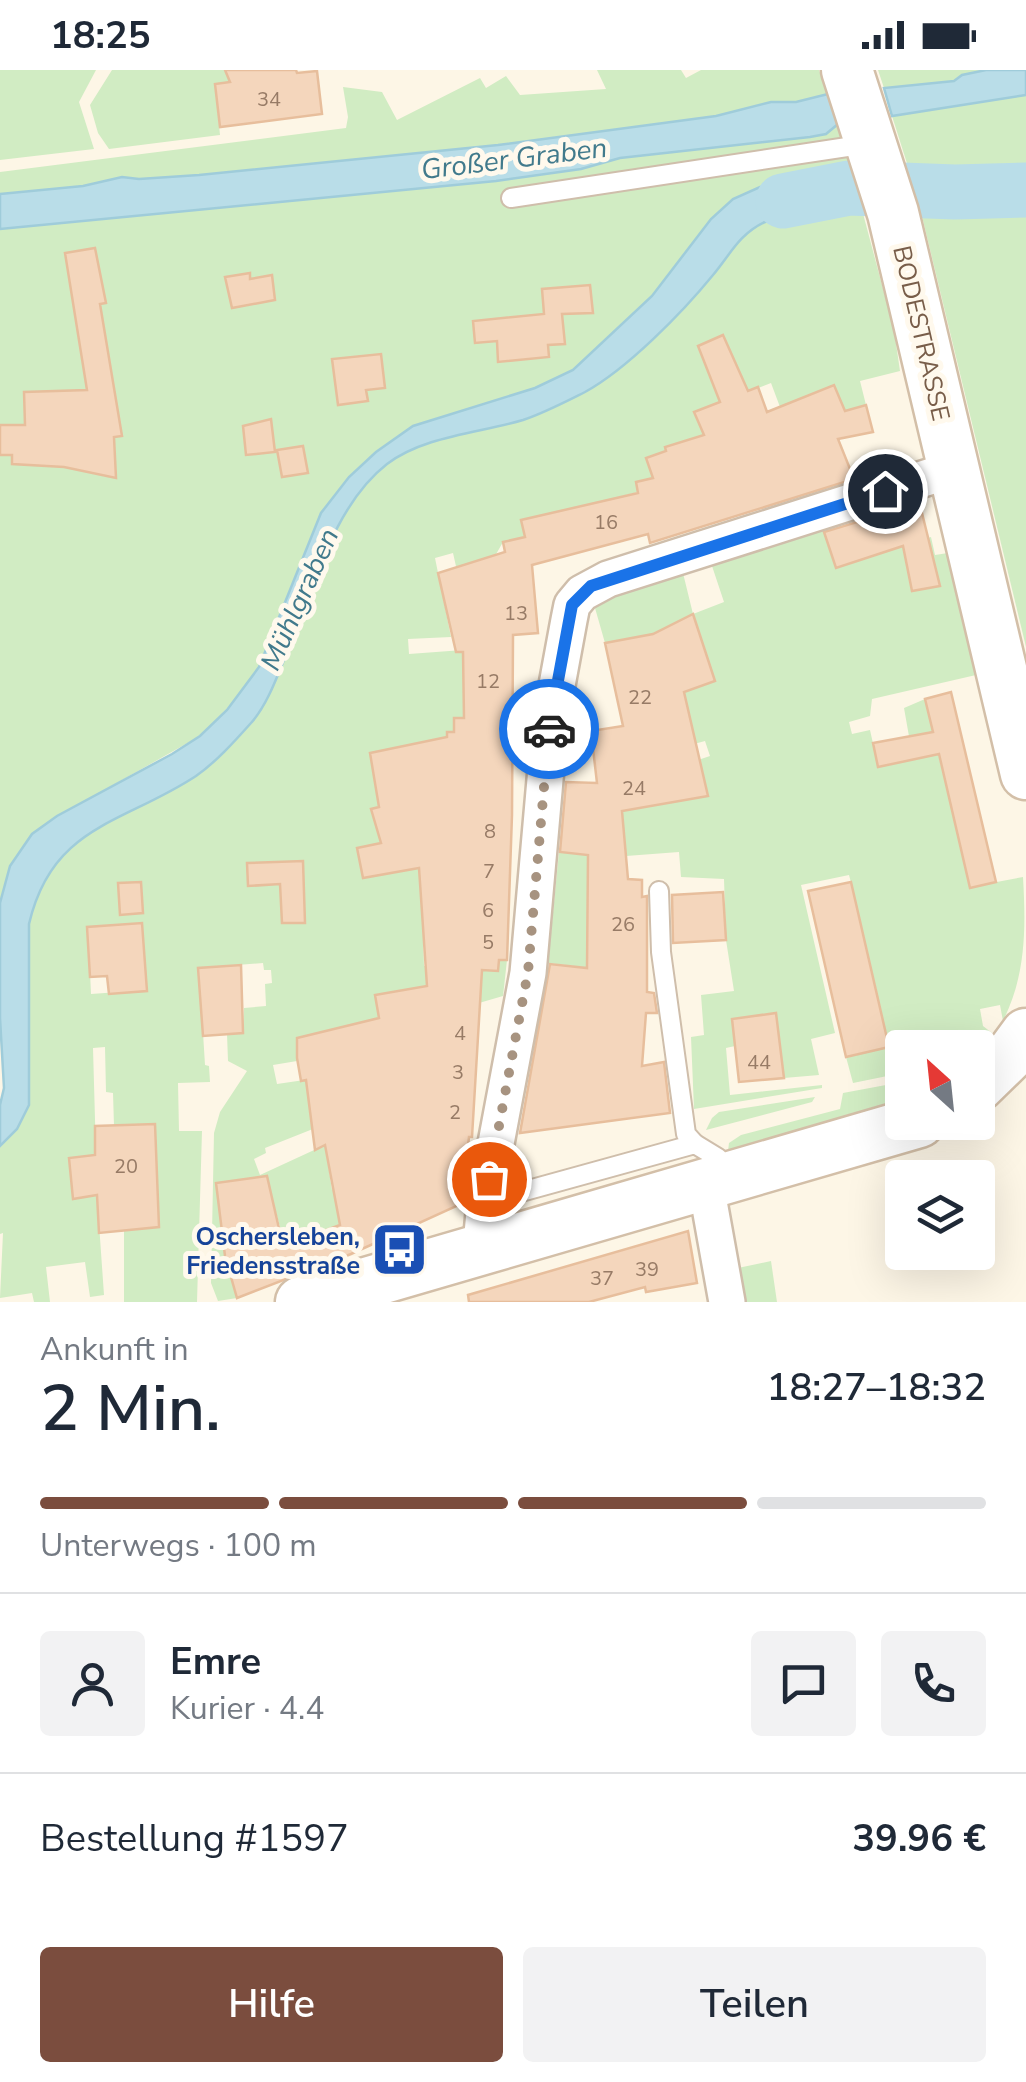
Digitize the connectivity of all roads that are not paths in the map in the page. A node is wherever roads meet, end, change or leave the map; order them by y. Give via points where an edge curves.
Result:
1 (849, 75) edge
2 (872, 143) junction
3 (511, 198) dead end
4 (954, 469) junction
5 (1026, 774) edge
6 (659, 891) dead end
7 (885, 1130) edge
8 (710, 1169) junction
9 (485, 1225) junction
10 (301, 1302) edge
11 (727, 1302) edge

1 - 2 main road, BODESTRASSE
2 - 3 lane
2 - 4 main road, BODESTRASSE
4 - 5 main road, BODESTRASSE
4 - 9 street via 608,579 572,605 550,723 528,972
6 - 8 lane via 686,1134
7 - 8 main road
8 - 9 main road
8 - 11 street
9 - 10 main road

